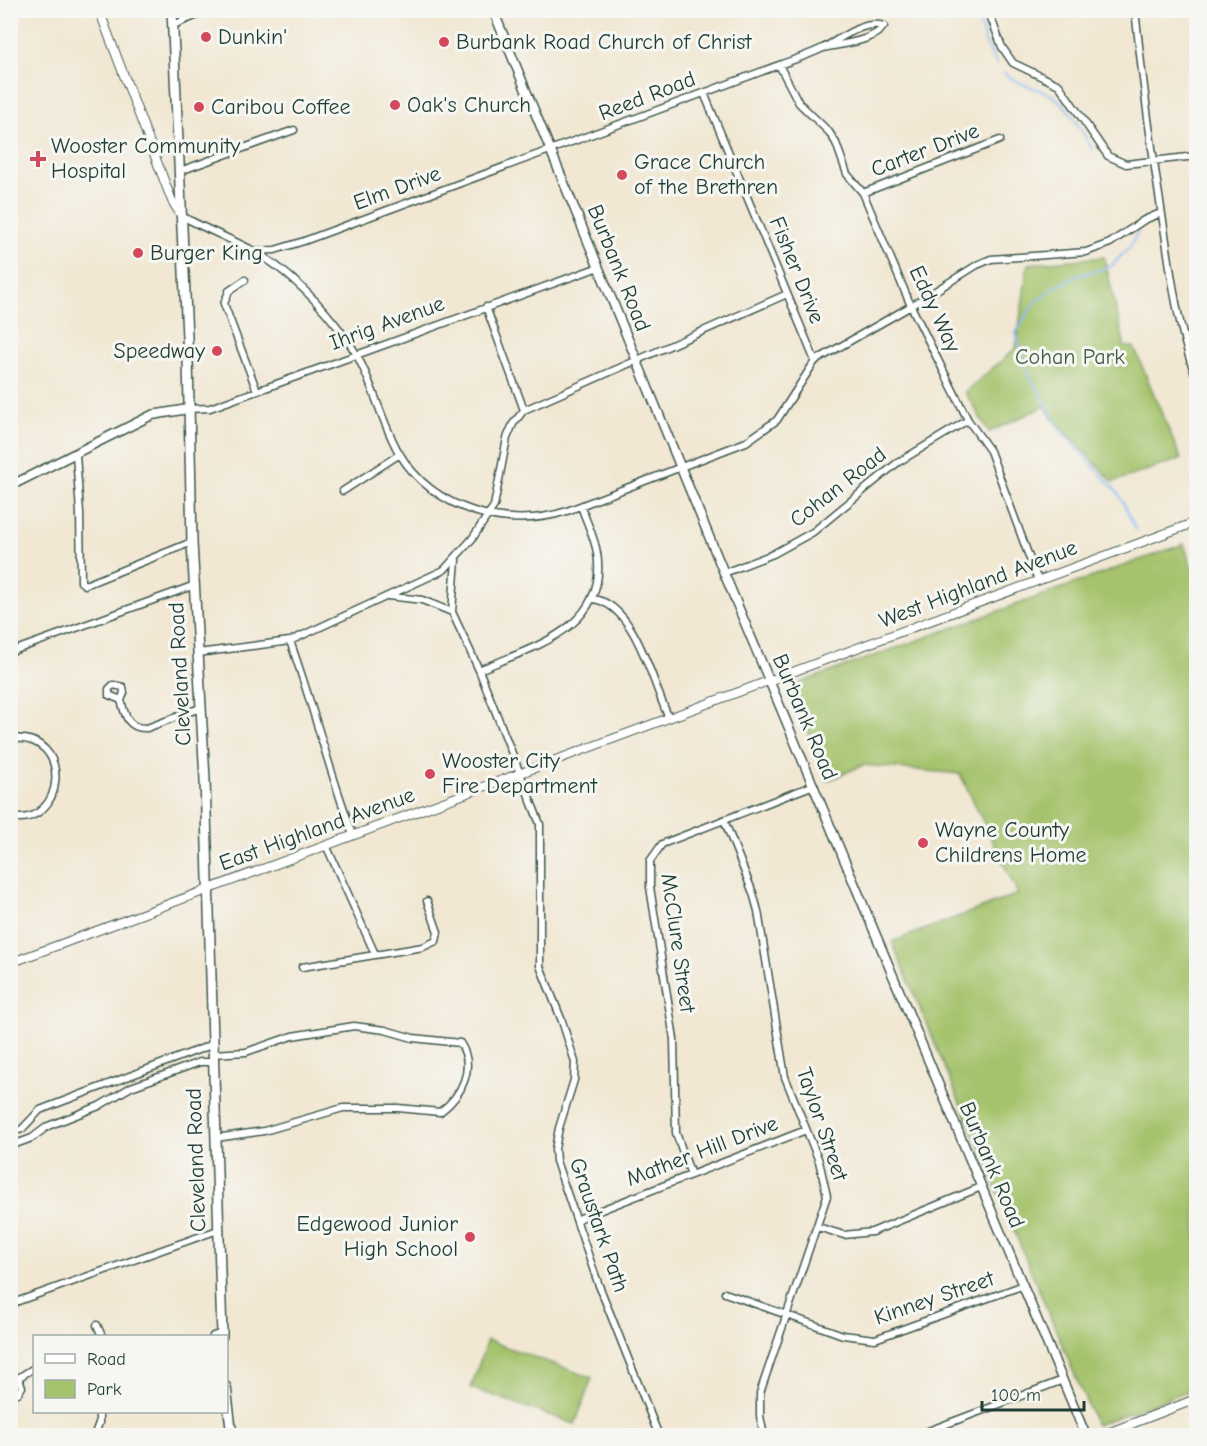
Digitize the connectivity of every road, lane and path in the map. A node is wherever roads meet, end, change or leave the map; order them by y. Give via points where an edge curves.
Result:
1 (99, 10) edge
2 (172, 10) edge
3 (210, 10) edge
4 (494, 10) edge
5 (988, 10) edge
6 (1135, 10) edge
7 (172, 25) junction
8 (822, 48) junction
9 (779, 65) junction
10 (704, 93) junction
11 (294, 130) dead end
12 (1000, 140) dead end
13 (551, 152) junction
14 (1197, 156) edge
15 (1153, 162) junction
16 (180, 171) junction
17 (863, 193) junction
18 (1161, 213) junction
19 (182, 216) junction
20 (253, 251) junction
21 (599, 267) junction
22 (245, 280) dead end
23 (787, 294) junction
24 (486, 306) junction
25 (911, 306) junction
26 (357, 354) junction
27 (815, 360) junction
28 (637, 362) junction
29 (1197, 377) edge
30 (257, 391) junction
31 (188, 409) junction
32 (524, 410) junction
33 (968, 420) junction
34 (76, 454) junction
35 (400, 454) junction
36 (680, 467) junction
37 (10, 486) edge
38 (343, 491) dead end
39 (581, 506) junction
40 (488, 516) junction
41 (1197, 522) edge
42 (192, 542) junction
43 (456, 559) junction
44 (724, 573) junction
45 (1038, 581) junction
46 (195, 585) junction
47 (388, 596) junction
48 (593, 599) junction
49 (452, 612) junction
50 (290, 641) junction
51 (10, 652) edge
52 (198, 653) junction
53 (479, 670) junction
54 (772, 681) junction
55 (120, 700) dead end
56 (200, 708) junction
57 (669, 718) junction
58 (10, 739) edge
59 (522, 773) junction
60 (814, 785) junction
61 (10, 817) edge
62 (724, 820) junction
63 (353, 835) junction
64 (326, 845) junction
65 (208, 888) junction
66 (427, 901) dead end
67 (375, 954) junction
68 (10, 963) edge
69 (302, 967) dead end
70 (212, 1054) junction
71 (149, 1069) junction
72 (153, 1080) junction
73 (31, 1118) junction
74 (41, 1130) junction
75 (806, 1130) junction
76 (10, 1133) edge
77 (216, 1138) junction
78 (10, 1146) edge
79 (691, 1175) junction
80 (981, 1187) junction
81 (578, 1219) junction
82 (818, 1227) junction
83 (218, 1230) junction
84 (1024, 1286) junction
85 (725, 1293) dead end
86 (10, 1304) edge
87 (787, 1316) junction
88 (97, 1325) dead end
89 (102, 1335) edge
90 (219, 1335) edge
91 (33, 1368) edge
92 (14, 1378) edge
93 (1063, 1380) junction
94 (10, 1394) edge
95 (1197, 1399) edge
96 (228, 1403) edge
97 (99, 1413) edge
98 (94, 1436) edge
99 (232, 1436) edge
100 (659, 1436) edge
101 (764, 1436) edge
102 (915, 1436) edge
103 (1086, 1436) edge
104 (1100, 1436) edge

1 - 19 street via 171,201
2 - 7 main road, Cleveland Road
3 - 7 street
4 - 13 main road, Burbank Road
5 - 15 street via 1002,47 1013,63 1059,85 1108,156 1126,164
6 - 15 street
7 - 16 main road, Cleveland Road
8 - 8 street, Reed Road via 851,32 877,24 884,26 871,36
8 - 9 street, Reed Road
9 - 10 street, Reed Road
9 - 17 street, Eddy Way via 799,103 829,132 847,174
10 - 13 street, Reed Road
10 - 23 street, Fisher Drive
11 - 16 street
12 - 17 street, Carter Drive
13 - 20 street, Elm Drive via 304,241 275,250
13 - 21 main road, Burbank Road
14 - 15 street
15 - 18 street
16 - 19 main road, Cleveland Road
17 - 25 street, Eddy Way
18 - 25 street via 1110,243 1086,252 992,259
18 - 29 street via 1183,334
19 - 20 street
19 - 31 main road, Cleveland Road
20 - 26 street via 287,276 327,314
21 - 24 street, Ihrig Avenue
21 - 28 main road, Burbank Road
22 - 30 street via 229,291 224,304
23 - 27 street, Fisher Drive
23 - 28 street
24 - 26 street, Ihrig Avenue
24 - 32 street
25 - 27 street
25 - 33 street, Eddy Way
26 - 30 street, Ihrig Avenue
26 - 35 street
27 - 36 street via 777,420 764,431 707,459
28 - 32 street
28 - 36 main road, Burbank Road
30 - 31 street, Ihrig Avenue via 210,408
31 - 34 main road via 152,415
31 - 42 main road, Cleveland Road
32 - 40 street via 507,438 498,492
33 - 44 street, Cohan Road via 897,463 813,532 773,554
33 - 45 street, Eddy Way via 990,451
34 - 37 main road
34 - 42 street via 81,582 85,585
35 - 38 street
35 - 40 street via 435,492
36 - 39 street
36 - 44 main road, Burbank Road
39 - 40 street via 542,518
39 - 48 street via 597,552 598,576
40 - 43 street
41 - 45 street, West Highland Avenue
42 - 46 main road, Cleveland Road
43 - 47 street via 444,570
43 - 49 street, Graustark Path
44 - 54 main road, Burbank Road
45 - 54 street, West Highland Avenue
46 - 51 street
46 - 52 main road, Cleveland Road
47 - 49 street via 422,600
47 - 50 street
48 - 53 street via 573,626 546,642
48 - 57 street via 610,605 632,629
49 - 53 street, Graustark Path
50 - 52 street
50 - 63 street via 317,716 328,768
52 - 56 main road, Cleveland Road
53 - 59 street, Graustark Path
54 - 57 street, East Highland Avenue
54 - 60 main road, Burbank Road
55 - 56 street via 130,724 138,729
56 - 65 main road, Cleveland Road
57 - 59 street, East Highland Avenue
58 - 61 street via 36,743 48,752 57,775 51,800 43,808 26,816
59 - 63 street, East Highland Avenue
59 - 81 street, Graustark Path via 541,835 540,966 575,1062 574,1080 555,1149
60 - 62 street, McClure Street
60 - 80 main road, Burbank Road
62 - 75 street, Taylor Street via 753,893 785,1077
62 - 79 street, McClure Street via 662,844 650,861 650,887 674,1039 676,1133
63 - 64 street, East Highland Avenue
64 - 65 street, East Highland Avenue
64 - 67 street
65 - 68 street, East Highland Avenue
65 - 70 main road, Cleveland Road
66 - 67 street via 438,932 436,941 423,947
67 - 69 street
70 - 71 street
70 - 72 street
70 - 77 main road, Cleveland Road
70 - 77 street via 246,1052 292,1036 354,1026 460,1043 466,1052 468,1070 461,1089 440,1112 343,1108 264,1131
71 - 72 street
71 - 73 street via 40,1110
72 - 74 street
73 - 74 street
73 - 76 street via 22,1129
74 - 78 street
75 - 79 street, Mather Hill Drive
75 - 82 street, Taylor Street via 826,1184 825,1206
77 - 83 main road, Cleveland Road
79 - 81 street, Mather Hill Drive
80 - 82 street via 872,1232 844,1235
80 - 84 main road, Burbank Road
81 - 100 street, Graustark Path via 598,1283
82 - 87 street, Taylor Street
83 - 86 street
83 - 90 main road, Cleveland Road
84 - 87 street, Kinney Street via 875,1339 843,1335
84 - 93 main road, Burbank Road
85 - 87 street, Kinney Street
87 - 101 street, Taylor Street via 760,1392 759,1416
88 - 89 street
91 - 92 street
92 - 94 street via 21,1389
93 - 102 street
93 - 103 main road, Burbank Road
95 - 104 street
96 - 99 main road
97 - 98 street

